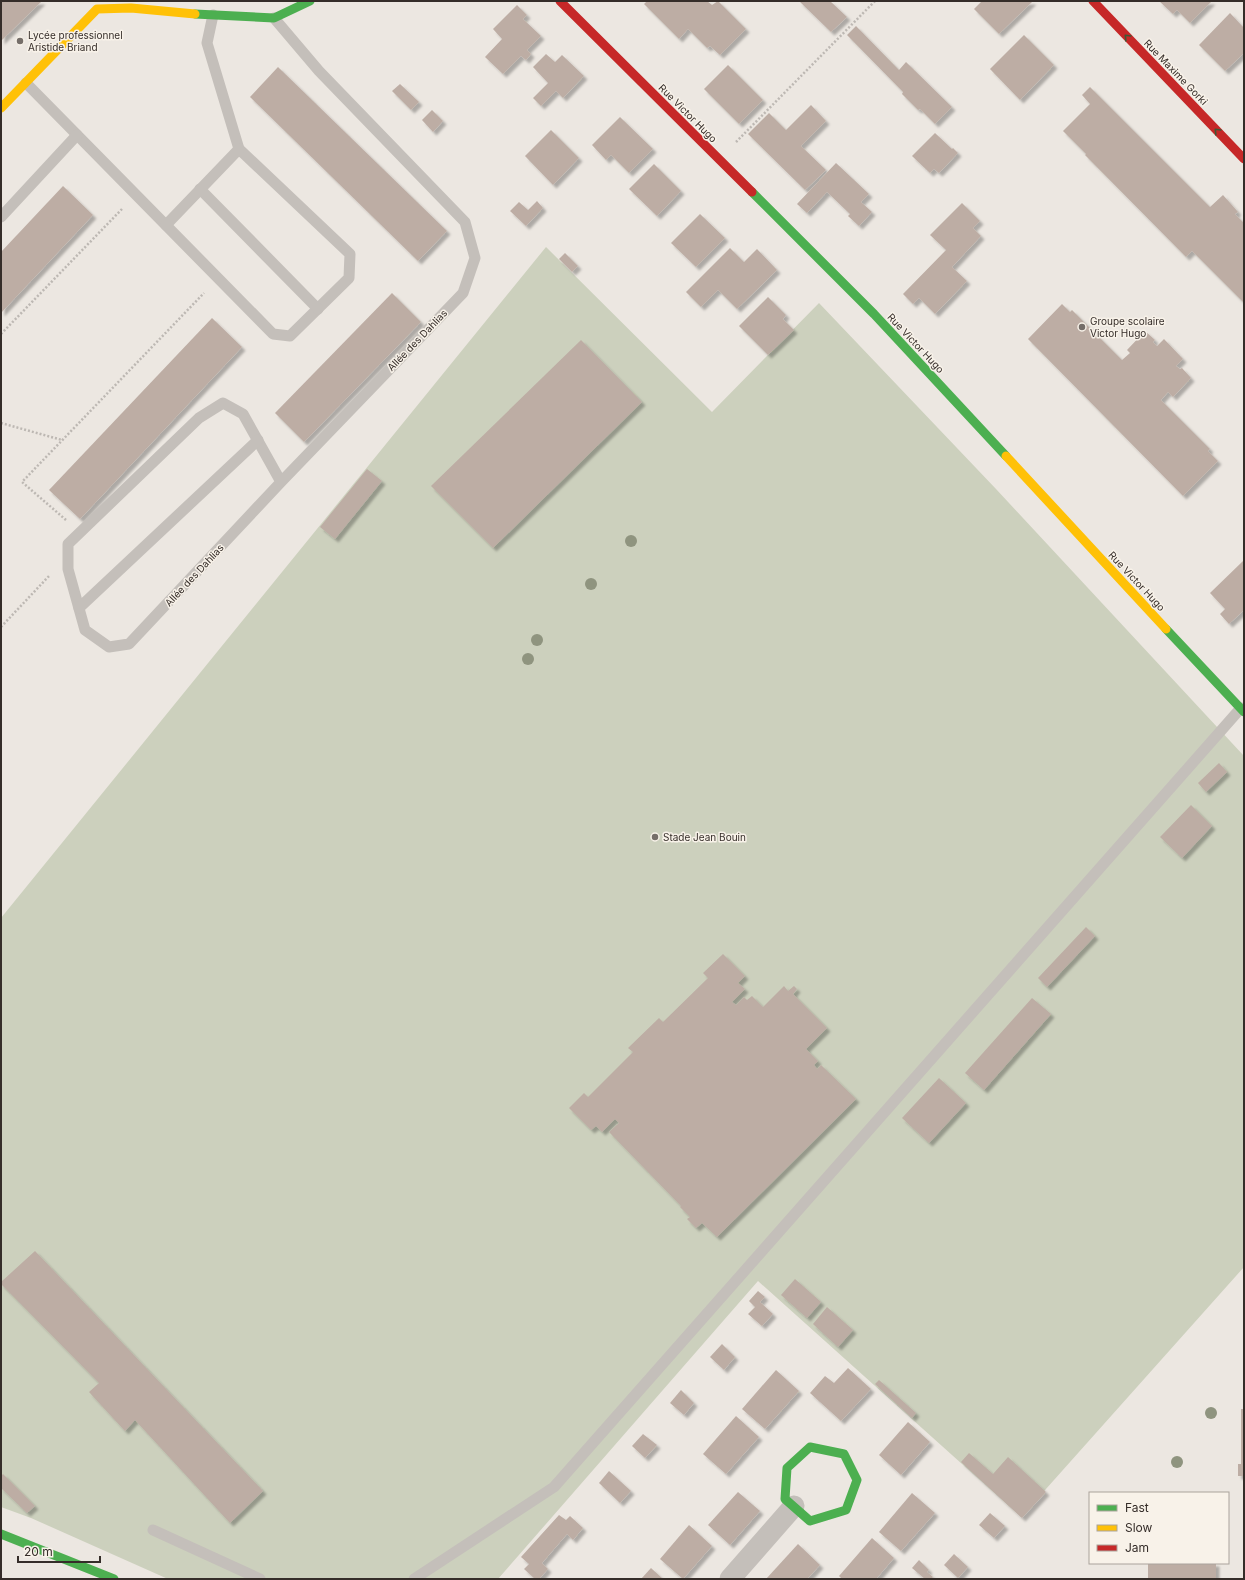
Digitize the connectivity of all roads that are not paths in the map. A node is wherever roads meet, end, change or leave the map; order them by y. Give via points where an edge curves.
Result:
1 (310, 1) edge
2 (560, 1) edge
3 (1093, 1) edge
4 (212, 15) junction
5 (274, 18) junction
6 (26, 83) junction
7 (1, 108) edge
8 (77, 135) junction
9 (239, 149) junction
10 (1244, 159) edge
11 (200, 189) junction
12 (1, 217) edge
13 (166, 225) junction
14 (318, 309) junction
15 (258, 440) junction
16 (281, 482) junction
17 (79, 608) junction
18 (1242, 710) edge
19 (794, 1506) junction
20 (153, 1530) dead end
21 (1, 1534) edge
22 (94, 1575) edge
23 (114, 1579) edge
24 (260, 1579) edge
25 (414, 1579) edge
26 (730, 1579) edge

1 - 5 street
2 - 18 street, Rue Victor Hugo via 874,314
10 -> 3 street, Rue Maxime Gorki
4 - 5 street
4 - 6 street via 131,8 97,9
4 - 9 lane via 207,44
5 - 16 lane, Allée des Dahlias via 319,71 465,222 475,258 463,293
6 - 7 street
6 - 8 lane
8 - 12 lane
8 - 13 lane
9 - 11 lane
9 - 14 lane via 350,254 349,278
11 - 13 lane
11 - 14 lane
13 - 14 lane via 273,334 290,336
15 - 16 lane
15 - 17 lane
15 - 17 lane via 243,414 223,403 200,418 68,544 68,569
16 - 17 lane, Allée des Dahlias via 128,644 109,648 85,630
18 - 25 lane via 554,1487
19 - 19 street via 810,1521 846,1510 857,1480 844,1454 810,1447 787,1468 785,1499
19 - 26 street
20 - 24 lane
21 - 22 street
22 - 23 street

